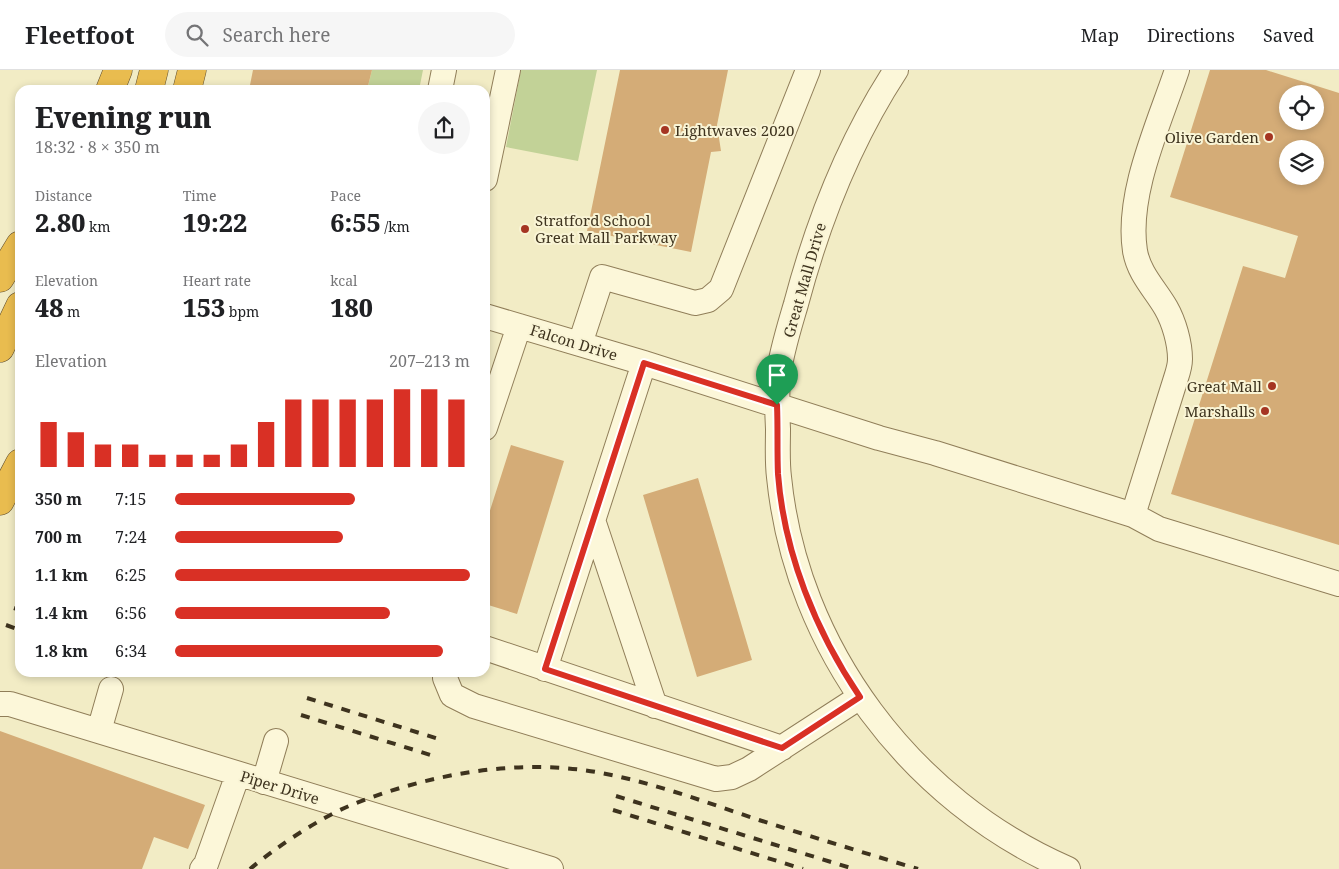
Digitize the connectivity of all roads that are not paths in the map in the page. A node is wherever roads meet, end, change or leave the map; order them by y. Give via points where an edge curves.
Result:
1 (118, 70) edge
2 (154, 70) edge
3 (192, 70) edge
4 (444, 70) edge
5 (508, 70) edge
6 (808, 70) edge
7 (1177, 70) edge
8 (893, 71) edge
9 (112, 85) edge
10 (150, 85) edge
11 (188, 85) edge
12 (441, 85) edge
13 (490, 155) edge
14 (15, 253) edge
15 (0, 278) edge
16 (15, 316) edge
17 (490, 317) edge
18 (519, 326) junction
19 (580, 344) junction
20 (0, 348) edge
21 (644, 363) junction
22 (490, 399) edge
23 (777, 405) junction
24 (15, 472) edge
25 (0, 501) edge
26 (1133, 515) junction
27 (593, 520) junction
28 (1339, 584) edge
29 (490, 650) edge
30 (545, 669) junction
31 (443, 677) edge
32 (111, 689) dead end
33 (860, 697) junction
34 (3, 701) edge
35 (655, 706) junction
36 (98, 731) junction
37 (276, 741) dead end
38 (782, 748) junction
39 (238, 774) junction
40 (264, 782) junction
41 (543, 868) edge
42 (202, 869) edge
43 (1068, 869) edge

1 - 9 highway
2 - 10 highway
3 - 11 highway
4 - 12 street
5 - 13 street
6 - 19 street via 721,289 708,300 695,303 602,277
7 - 26 street via 1141,177 1133,222 1141,269 1173,323 1180,360
8 - 23 street, Great Mall Drive via 834,186 806,263 778,376
14 - 15 highway
16 - 20 highway
17 - 18 street, Falcon Drive
18 - 19 street, Falcon Drive
18 - 22 street
19 - 21 street, Falcon Drive
21 - 23 street, Falcon Drive
21 - 27 street
23 - 26 street, Falcon Drive
23 - 33 street, Great Mall Drive via 778,476 792,553 819,626
24 - 25 highway
26 - 28 street, Falcon Drive via 1159,530
27 - 30 street
27 - 35 street
29 - 30 street
30 - 35 street
31 - 38 street via 452,695 474,706 716,779 732,777
32 - 36 street
33 - 38 street
33 - 43 street, Great Mall Drive via 905,754 953,798 1003,835
34 - 36 street, Piper Drive
35 - 38 street
36 - 39 street, Piper Drive
37 - 40 street
39 - 40 street, Piper Drive
39 - 42 street
40 - 41 street, Piper Drive

